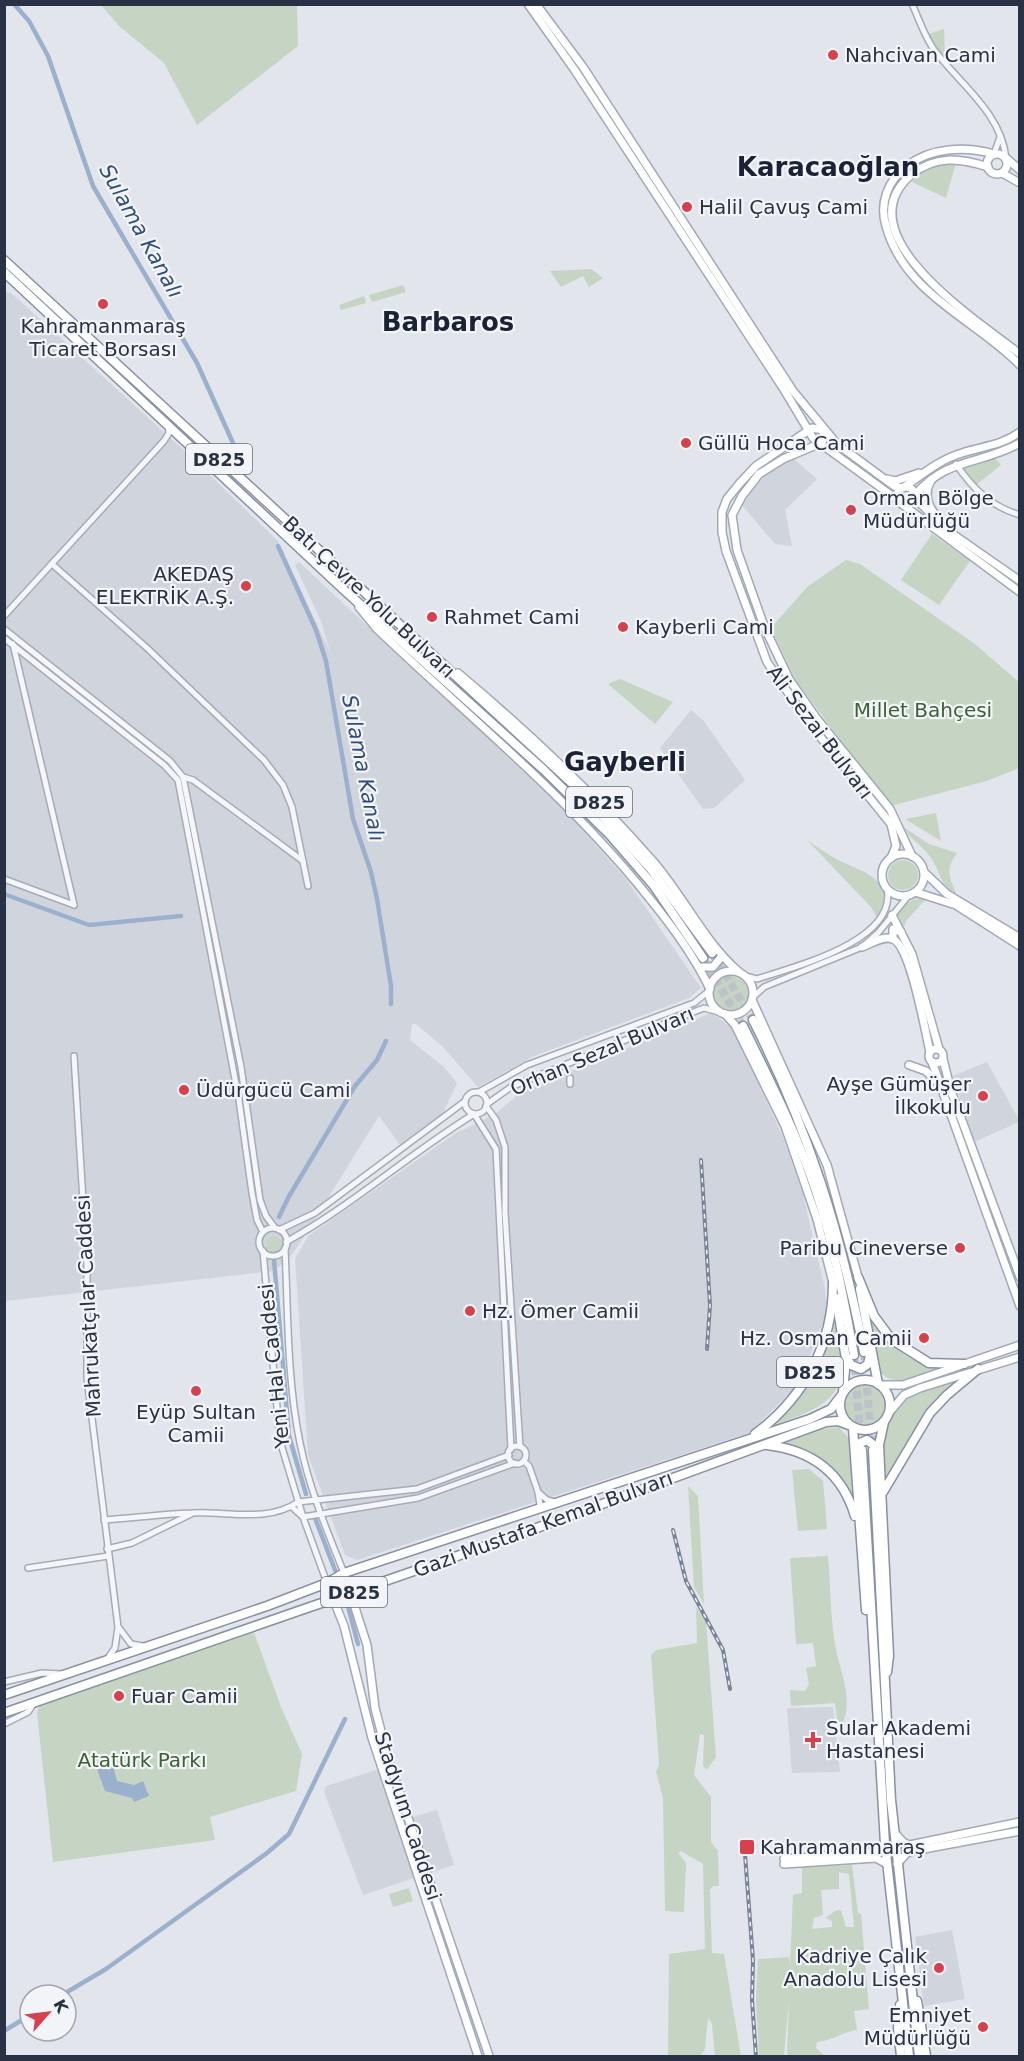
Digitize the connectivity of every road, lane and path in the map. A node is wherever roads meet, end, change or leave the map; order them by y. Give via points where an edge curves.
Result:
1 (528, 4) edge
2 (536, 4) edge
3 (912, 4) edge
4 (1000, 137) junction
5 (994, 154) junction
6 (1006, 158) junction
7 (988, 167) junction
8 (1020, 170) edge
9 (1002, 172) junction
10 (1020, 183) edge
11 (4, 260) edge
12 (4, 272) edge
13 (1020, 354) edge
14 (1020, 365) edge
15 (166, 422) junction
16 (824, 430) junction
17 (808, 431) junction
18 (1020, 432) edge
19 (821, 443) junction
20 (1020, 443) edge
21 (956, 464) junction
22 (930, 468) junction
23 (936, 475) junction
24 (880, 477) junction
25 (903, 488) junction
26 (915, 496) junction
27 (901, 503) junction
28 (1020, 515) edge
29 (942, 525) junction
30 (52, 564) junction
31 (1020, 581) edge
32 (343, 589) junction
33 (1020, 592) edge
34 (4, 616) edge
35 (4, 629) edge
36 (14, 637) junction
37 (4, 638) edge
38 (13, 645) junction
39 (433, 658) junction
40 (183, 777) junction
41 (912, 856) junction
42 (891, 858) junction
43 (303, 861) junction
44 (923, 872) junction
45 (4, 879) edge
46 (308, 886) dead end
47 (887, 888) junction
48 (912, 893) junction
49 (892, 915) junction
50 (903, 934) junction
51 (1020, 938) edge
52 (893, 939) junction
53 (1020, 946) edge
54 (862, 947) junction
55 (712, 953) tunnel mouth
56 (722, 956) junction
57 (703, 958) tunnel mouth
58 (699, 967) junction
59 (742, 974) junction
60 (710, 990) junction
61 (753, 998) junction
62 (722, 1013) junction
63 (753, 1020) tunnel mouth
64 (743, 1026) tunnel mouth
65 (939, 1049) junction
66 (930, 1052) junction
67 (74, 1056) dead end
68 (943, 1059) junction
69 (932, 1062) junction
70 (909, 1065) dead end
71 (939, 1084) junction
72 (479, 1092) junction
73 (464, 1102) junction
74 (487, 1105) junction
75 (474, 1114) junction
76 (505, 1148) junction
77 (496, 1149) junction
78 (277, 1229) junction
79 (262, 1232) junction
80 (286, 1245) junction
81 (263, 1251) junction
82 (858, 1277) junction
83 (1020, 1277) edge
84 (833, 1283) junction
85 (1020, 1306) edge
86 (1020, 1345) edge
87 (867, 1352) junction
88 (850, 1355) junction
89 (1020, 1357) edge
90 (964, 1364) junction
91 (978, 1369) junction
92 (879, 1384) junction
93 (842, 1394) junction
94 (886, 1418) junction
95 (851, 1426) junction
96 (747, 1439) junction
97 (763, 1445) junction
98 (520, 1447) junction
99 (859, 1450) junction
100 (876, 1450) junction
101 (730, 1451) junction
102 (510, 1452) junction
103 (524, 1461) junction
104 (515, 1463) junction
105 (538, 1492) junction
106 (881, 1498) junction
107 (316, 1500) junction
108 (298, 1502) junction
109 (560, 1502) junction
110 (292, 1507) junction
111 (537, 1510) junction
112 (194, 1512) junction
113 (319, 1513) junction
114 (303, 1517) junction
115 (104, 1520) junction
116 (859, 1532) junction
117 (108, 1553) junction
118 (28, 1568) dead end
119 (344, 1573) junction
120 (327, 1583) junction
121 (352, 1592) junction
122 (333, 1598) junction
123 (118, 1627) junction
124 (148, 1646) junction
125 (366, 1652) junction
126 (351, 1653) junction
127 (875, 1654) junction
128 (106, 1661) junction
129 (63, 1674) junction
130 (4, 1682) edge
131 (884, 1687) junction
132 (4, 1695) edge
133 (34, 1703) junction
134 (4, 1713) edge
135 (4, 1724) edge
136 (1020, 1822) edge
137 (1020, 1831) edge
138 (894, 1833) junction
139 (885, 1844) junction
140 (897, 1863) junction
141 (887, 1864) junction
142 (911, 1985) junction
143 (902, 1999) junction
144 (478, 2056) edge
145 (489, 2056) edge
146 (901, 2056) edge
147 (909, 2056) edge
148 (919, 2056) edge
149 (926, 2056) edge

1 - 17 main road via 788,395
2 - 16 main road via 583,67 793,391
3 - 4 street via 933,49 987,110
4 - 5 street
4 - 6 street
5 - 6 main road
5 - 7 main road
5 - 14 main road via 947,150 914,162 895,177 888,189 884,220 894,250 922,287
6 - 8 main road
6 - 9 main road
7 - 9 main road via 993,172
7 - 13 main road via 949,159 917,170 898,190 893,202 895,224 908,254 934,288
9 - 10 main road
11 - 39 highway, Batı Çevre Yolu Bulvarı / D825
12 - 15 highway, Batı Çevre Yolu Bulvarı / D825
15 - 30 street via 169,433 164,441
15 - 32 highway, Batı Çevre Yolu Bulvarı / D825
16 - 17 main road via 818,427
16 - 19 main road
16 - 24 main road
17 - 19 main road
17 - 42 main road, Ali Sezai Bulvarı via 756,466 740,483 722,512 722,532 767,662 808,723 891,824 896,846
18 - 22 main road via 1003,443 961,453
19 - 27 main road
19 - 41 main road, Ali Sezai Bulvarı via 759,474 742,495 732,515 737,550 764,626 789,679 890,809
20 - 21 main road via 1001,453
21 - 23 main road
21 - 28 street via 977,493 1002,510
22 - 24 main road via 896,481
22 - 25 main road
23 - 26 main road
23 - 29 main road via 929,482 926,499
24 - 25 main road
25 - 26 main road via 912,489
25 - 27 main road via 897,495
26 - 27 main road via 910,505
26 - 29 main road
27 - 33 main road
29 - 31 main road
30 - 34 street
30 - 43 street via 264,760 283,785 292,807
32 - 57 highway, Batı Çevre Yolu Bulvarı via 544,770 610,835 654,886
32 - 58 main road, D825 via 377,629 583,822 659,911
35 - 36 street
36 - 38 street
36 - 40 street via 170,761
37 - 38 street
38 - 45 street via 74,905
38 - 79 street via 178,780
39 - 55 highway, Batı Çevre Yolu Bulvarı via 547,760 610,823 656,875
39 - 56 main road, D825 via 448,665 502,711 591,794 654,863
40 - 43 street via 193,780
40 - 78 street via 242,1077 260,1200
41 - 42 main road via 901,854
41 - 44 main road
42 - 47 main road via 882,873
43 - 46 street
44 - 48 main road via 923,881
44 - 51 main road via 947,894
47 - 48 main road via 896,894
47 - 59 street via 888,906 868,934 767,976 757,979
48 - 49 street
48 - 53 main road via 956,905
49 - 50 main road
49 - 54 street
50 - 52 main road via 892,929
50 - 65 main road
52 - 54 main road via 884,938
52 - 66 main road via 901,946 911,972
54 - 61 street via 764,987
56 - 58 main road via 713,967
56 - 59 main road, D825
58 - 60 main road, D825
59 - 60 main road via 720,974
59 - 61 main road, D825 via 752,985
60 - 62 main road, D825 via 711,1003
60 - 72 street, Orhan Sezal Bulvarı via 694,1003 527,1065
61 - 62 main road via 743,1012
61 - 82 main road, D825 via 827,1165
62 - 74 street, Orhan Sezal Bulvarı via 704,1008 696,1011 511,1087
62 - 84 main road, D825 via 735,1025 785,1126 817,1219
63 - 87 highway via 791,1101 828,1199
64 - 88 highway via 817,1194 839,1274
65 - 66 main road
65 - 68 main road
66 - 69 main road
67 - 115 street, Mahrukatçılar Caddesi via 87,1265 87,1378
68 - 69 main road
68 - 83 main road via 951,1091
69 - 71 main road
70 - 71 main road via 926,1071
71 - 85 main road
72 - 73 street, Orhan Sezal Bulvarı via 469,1093
72 - 74 street, Orhan Sezal Bulvarı
73 - 75 street
73 - 78 street, Orhan Sezal Bulvarı via 315,1213
74 - 75 street, Orhan Sezal Bulvarı
74 - 76 street
75 - 77 street
75 - 80 street, Orhan Sezal Bulvarı
76 - 77 street
76 - 98 street
77 - 102 street
78 - 79 street, Orhan Sezal Bulvarı
78 - 80 street via 285,1236
79 - 81 street via 259,1241
80 - 81 street, Orhan Sezal Bulvarı via 275,1255
80 - 107 street, Yeni Hal Caddesi via 298,1432
81 - 108 street, Yeni Hal Caddesi via 280,1441
82 - 87 highway, D825
82 - 90 highway via 874,1316 891,1339 929,1363
84 - 88 highway, D825
84 - 96 highway, D825 via 830,1324 800,1391 770,1423
86 - 90 main road
87 - 88 highway via 868,1364 861,1369 851,1365
87 - 92 highway, D825
88 - 93 highway, D825
89 - 91 main road
90 - 92 main road via 903,1385
91 - 94 main road via 904,1395
91 - 106 highway via 930,1413
92 - 93 highway via 859,1380
92 - 94 highway via 888,1396
93 - 95 highway via 841,1414
93 - 96 highway, Gazi Mustafa Kemal Bulvarı / D825 via 825,1414
94 - 95 highway via 870,1430
94 - 100 highway
95 - 97 highway, Gazi Mustafa Kemal Bulvarı / D825 via 826,1422
95 - 99 highway
96 - 101 highway, Gazi Mustafa Kemal Bulvarı / D825
97 - 101 highway, Gazi Mustafa Kemal Bulvarı / D825
97 - 116 highway via 808,1455 829,1470 849,1497
98 - 102 street
98 - 103 street via 525,1451
99 - 100 highway via 860,1443 867,1440
99 - 116 highway
99 - 127 highway
100 - 106 highway
100 - 131 highway
101 - 109 highway, Gazi Mustafa Kemal Bulvarı / D825
101 - 121 highway, Gazi Mustafa Kemal Bulvarı / D825 via 703,1467
102 - 104 street
102 - 107 street via 417,1489
103 - 104 street
103 - 105 street
104 - 113 street via 418,1498
105 - 109 street via 548,1500
105 - 111 street
106 - 131 highway via 889,1656
107 - 108 street
107 - 113 street, Yeni Hal Caddesi
108 - 110 street
108 - 114 street, Yeni Hal Caddesi
109 - 111 highway, Gazi Mustafa Kemal Bulvarı / D825
110 - 112 street via 257,1514
110 - 114 street
111 - 119 highway, Gazi Mustafa Kemal Bulvarı / D825
112 - 115 street
112 - 117 street
113 - 114 street
113 - 119 street, Yeni Hal Caddesi
114 - 120 street, Yeni Hal Caddesi
115 - 117 street, Mahrukatçılar Caddesi
116 - 127 highway
117 - 118 street
117 - 123 street, Mahrukatçılar Caddesi
119 - 120 highway, Gazi Mustafa Kemal Bulvarı / D825
119 - 121 main road, Stadyum Caddesi
120 - 122 main road, Stadyum Caddesi
120 - 124 highway, Gazi Mustafa Kemal Bulvarı / D825
121 - 122 highway, Gazi Mustafa Kemal Bulvarı / D825
121 - 125 main road, Stadyum Caddesi
122 - 126 main road, Stadyum Caddesi
122 - 133 highway, Gazi Mustafa Kemal Bulvarı / D825
123 - 124 street via 131,1644
123 - 128 street, Mahrukatçılar Caddesi via 115,1648
124 - 128 highway, Gazi Mustafa Kemal Bulvarı / D825
125 - 126 main road
125 - 145 main road, Stadyum Caddesi via 389,1762
126 - 144 main road, Stadyum Caddesi via 372,1738
127 - 139 highway
128 - 129 highway, Gazi Mustafa Kemal Bulvarı / D825
129 - 130 street, Gazi Mustafa Kemal Bulvarı via 42,1673
129 - 132 highway, Gazi Mustafa Kemal Bulvarı / D825
131 - 138 highway
133 - 134 highway, Gazi Mustafa Kemal Bulvarı / D825
133 - 135 street, Gazi Mustafa Kemal Bulvarı via 28,1712
136 - 138 main road via 910,1845
137 - 140 main road via 913,1851
138 - 140 highway
139 - 141 highway
139 - 141 main road via 874,1852 784,1862 876,1858
140 - 142 highway
141 - 143 highway
142 - 148 highway
142 - 149 highway
143 - 146 highway via 898,2012
143 - 147 highway

